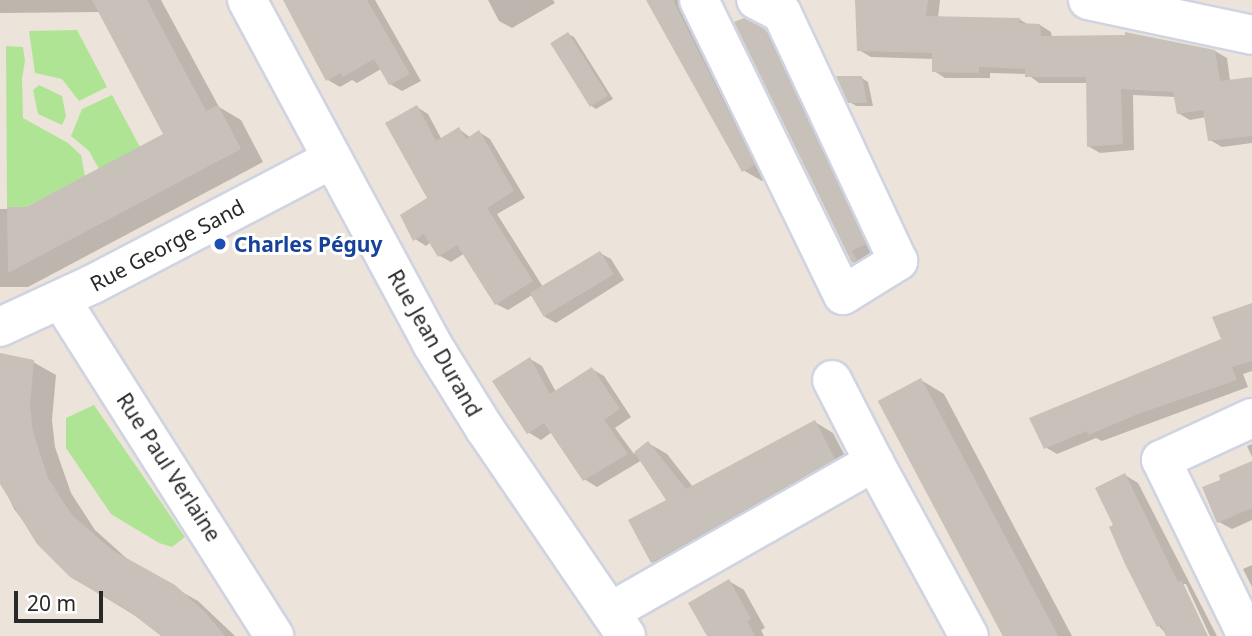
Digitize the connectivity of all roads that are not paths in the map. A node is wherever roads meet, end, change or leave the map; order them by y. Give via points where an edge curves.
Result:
1 (247, 0) edge
2 (699, 0) edge
3 (755, 0) edge
4 (1088, 0) edge
5 (1252, 35) edge
6 (332, 159) junction
7 (61, 300) junction
8 (0, 327) edge
9 (832, 380) dead end
10 (1252, 418) edge
11 (874, 462) junction
12 (618, 624) edge
13 (274, 636) edge
14 (969, 636) edge
15 (1247, 636) edge

1 - 6 street, Rue Jean Durand
2 - 3 street via 843,295 898,261 782,13
4 - 5 street
6 - 7 street, Rue George Sand
6 - 12 street, Rue Jean Durand via 432,344
7 - 8 street, Rue George Sand
7 - 13 street, Rue Paul Verlaine
9 - 11 street
10 - 15 street via 1161,460
11 - 12 street
11 - 14 street

